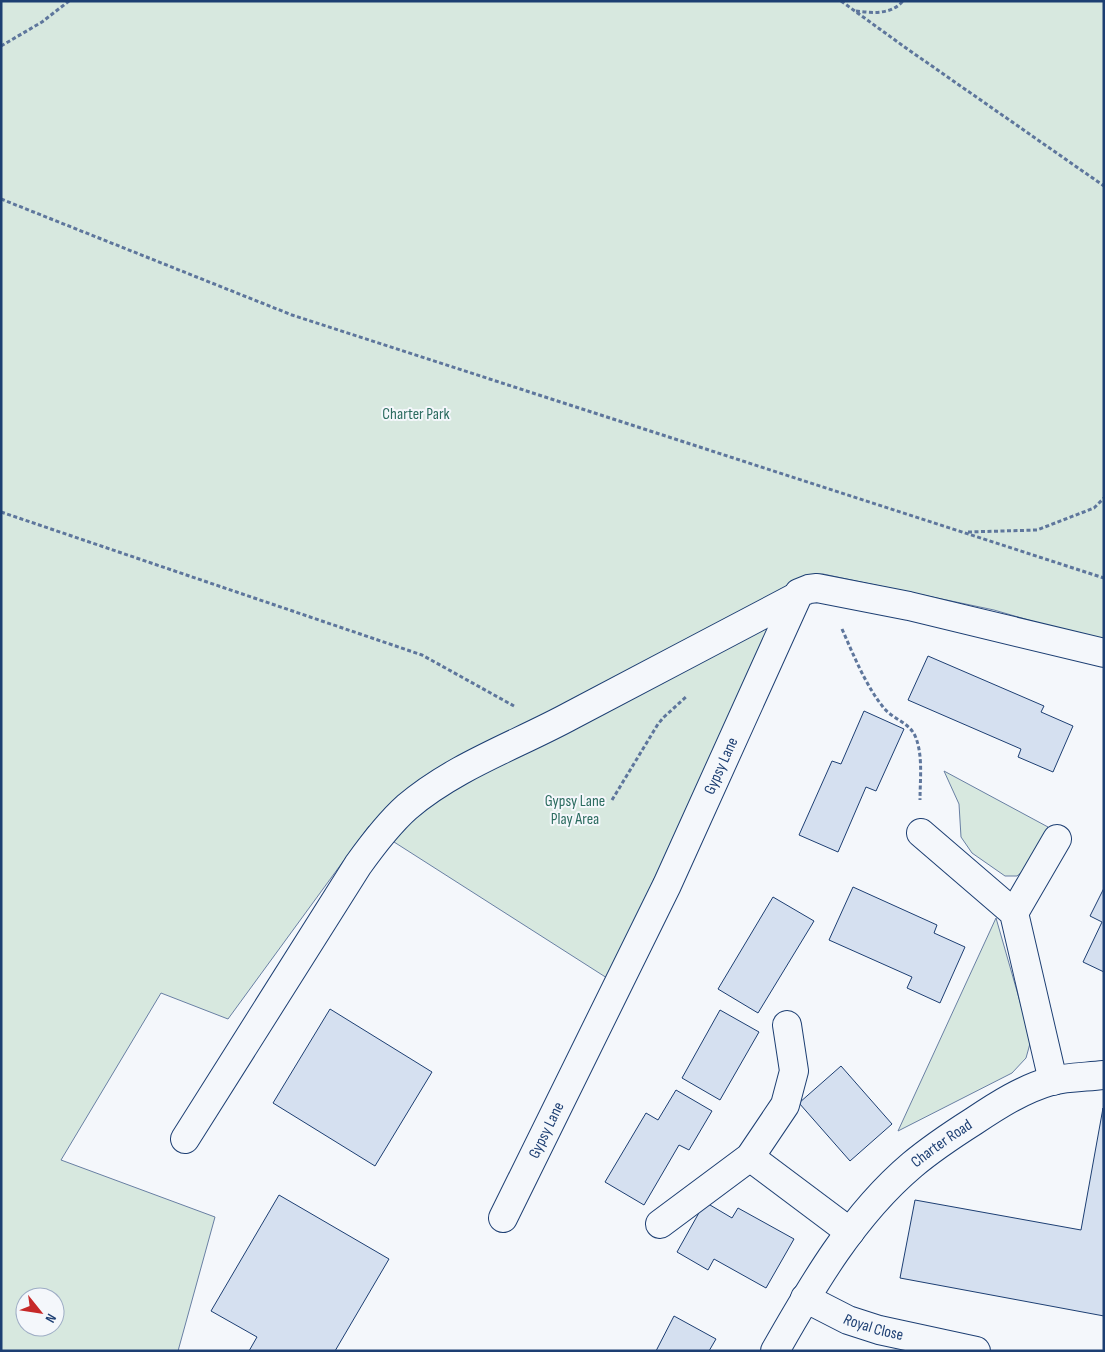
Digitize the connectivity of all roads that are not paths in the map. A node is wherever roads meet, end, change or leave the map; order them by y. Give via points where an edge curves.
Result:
1 (796, 597) junction
2 (1104, 653) edge
3 (921, 833) road end
4 (1058, 840) dead end
5 (1014, 914) junction
6 (787, 1026) dead end
7 (1104, 1075) edge
8 (1053, 1081) junction
9 (185, 1139) dead end
10 (750, 1157) junction
11 (503, 1218) dead end
12 (660, 1224) dead end
13 (850, 1232) junction
14 (805, 1298) junction
15 (776, 1351) edge
16 (976, 1351) edge

1 - 2 street via 809,588 822,588
1 - 9 street via 550,727 495,752 421,796 391,823 358,865
1 - 11 street, Gypsy Lane via 667,885
3 - 5 street
4 - 5 street
5 - 8 street
6 - 10 street via 794,1071 785,1105
7 - 8 street, Charter Road
8 - 13 street, Charter Road via 1009,1100 934,1148 890,1185
10 - 12 street
10 - 13 street
13 - 14 street, Charter Road
14 - 15 street, Charter Road
14 - 16 street, Royal Close via 848,1320 872,1328

